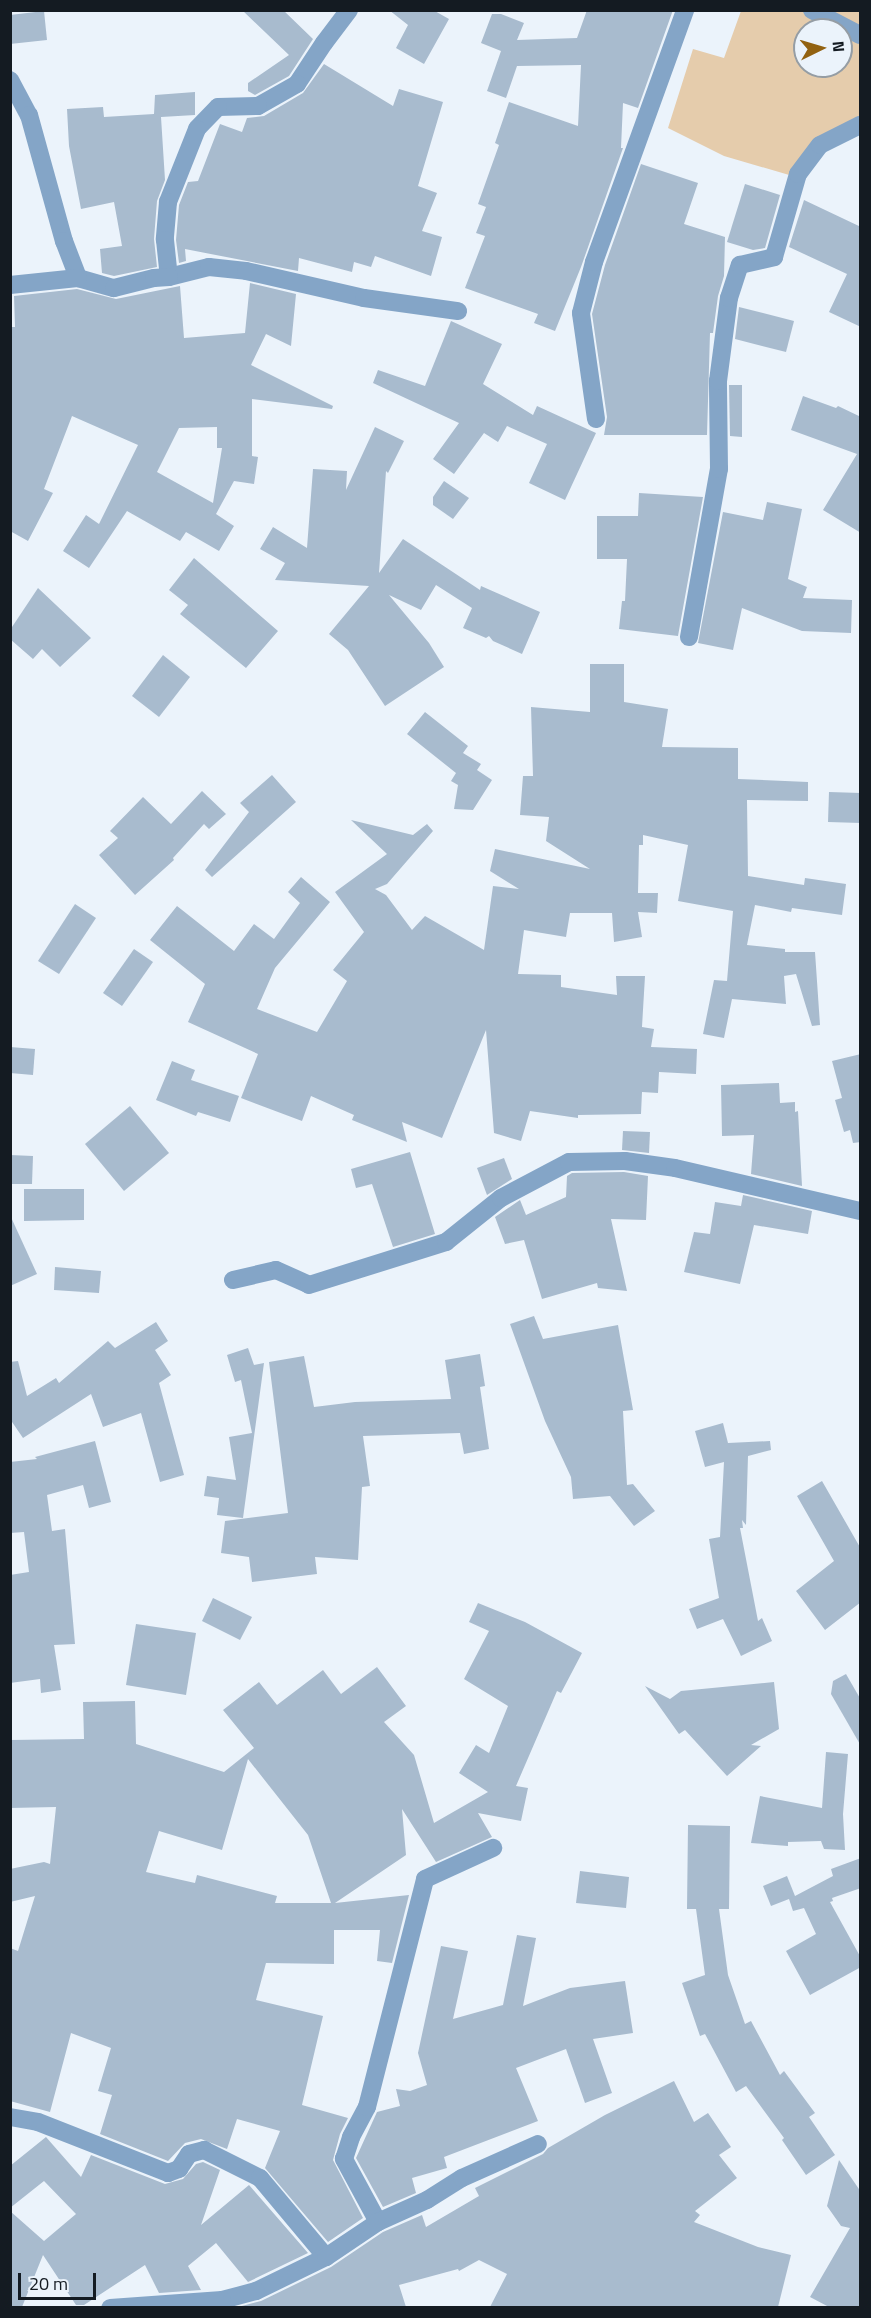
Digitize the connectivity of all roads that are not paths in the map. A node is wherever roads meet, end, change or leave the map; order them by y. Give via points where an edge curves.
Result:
1 (349, 10) edge
2 (685, 10) edge
3 (813, 10) edge
4 (861, 35) edge
5 (10, 80) edge
6 (861, 125) edge
7 (169, 277) junction
8 (78, 278) junction
9 (10, 285) edge
10 (458, 311) dead end
11 (596, 420) dead end
12 (689, 637) dead end
13 (861, 1211) edge
14 (234, 1280) dead end
15 (493, 1848) dead end
16 (10, 2117) edge
17 (538, 2144) dead end
18 (378, 2222) junction
19 (326, 2257) junction
20 (110, 2307) edge

1 - 7 street via 297,84 258,106 218,107 197,129 168,201 165,240
2 - 11 street via 594,262 581,313
3 - 4 street
5 - 8 street via 28,115
6 - 12 street via 820,145 798,174 774,257 740,265 718,381 719,469
7 - 8 street via 114,288
7 - 10 street via 209,267 246,271 364,298
8 - 9 street
13 - 14 street via 675,1168 625,1161 569,1162 501,1198 446,1242 309,1285 276,1270
15 - 18 street via 425,1879 368,2107 344,2159
16 - 19 street via 38,2122 168,2173 178,2169 189,2154 204,2150 260,2178
17 - 18 street
18 - 19 street
19 - 20 street via 256,2291 222,2300

